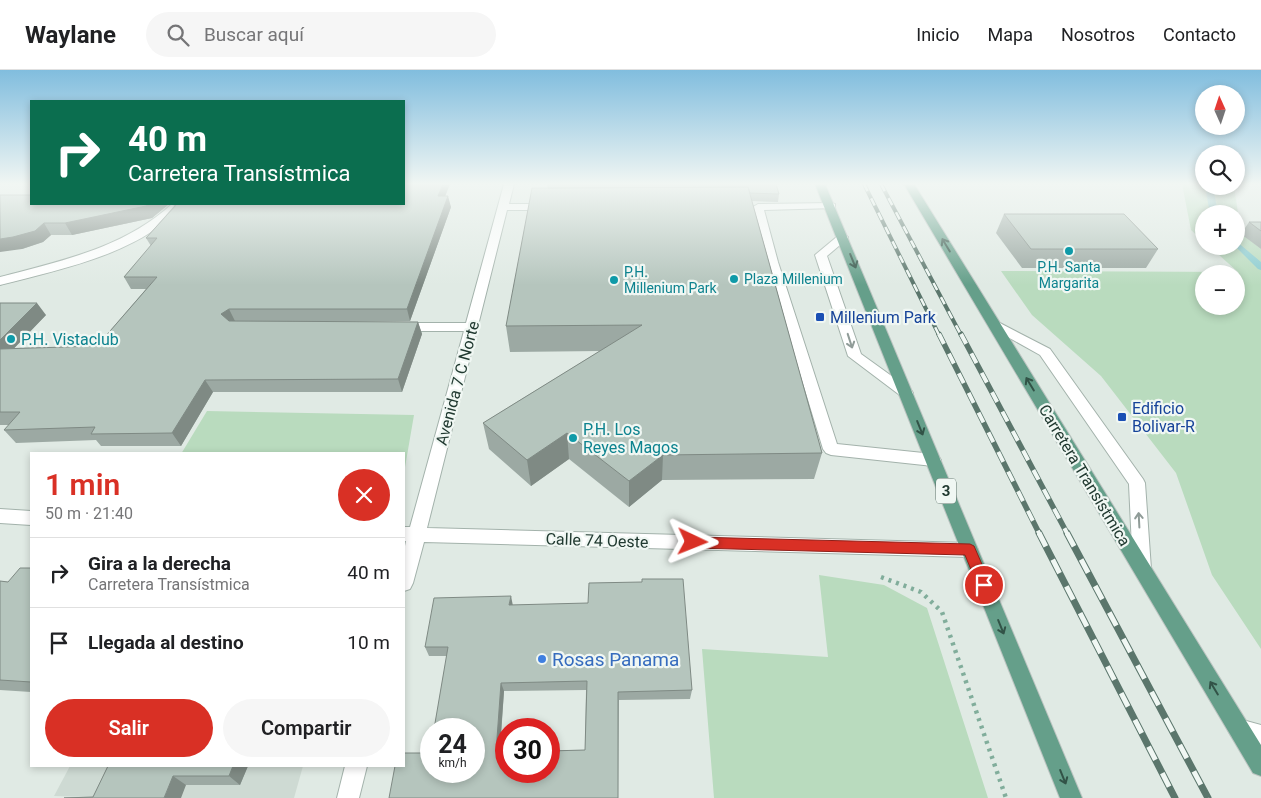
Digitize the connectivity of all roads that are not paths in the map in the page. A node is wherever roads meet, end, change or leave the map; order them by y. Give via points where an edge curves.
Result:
1 (165, 218) edge
2 (501, 218) edge
3 (758, 218) edge
4 (836, 218) edge
5 (930, 218) edge
6 (844, 237) junction
7 (0, 281) edge
8 (994, 324) junction
9 (393, 327) edge
10 (472, 327) junction
11 (906, 393) junction
12 (933, 460) junction
13 (0, 516) edge
14 (30, 518) edge
15 (410, 534) edge
16 (970, 550) junction
17 (1142, 569) junction
18 (405, 575) edge
19 (1239, 730) junction
20 (1261, 736) edge
21 (1261, 766) edge
22 (356, 767) edge
23 (348, 798) edge
24 (1072, 798) edge

1 - 7 street via 126,242
2 - 10 street, Avenida 7 C Norte
3 - 12 street via 831,450
4 - 6 main road, 3
8 -> 5 main road, Carretera Transístmica
6 -> 11 main road, 3
6 -> 11 street via 822,255 855,356
17 -> 8 main road, Carretera Transístmica
17 -> 8 street via 1137,483 1045,352
9 - 10 street
10 - 15 street, Avenida 7 C Norte
11 -> 12 main road, 3
12 - 16 main road, 3
13 - 14 street
15 - 16 street, Calle 74 Oeste
15 - 18 street, Avenida 7 C Norte
16 -> 24 main road, 3
19 -> 17 main road, Carretera Transístmica
19 - 20 street
19 - 21 main road, Carretera Transístmica
22 - 23 street

